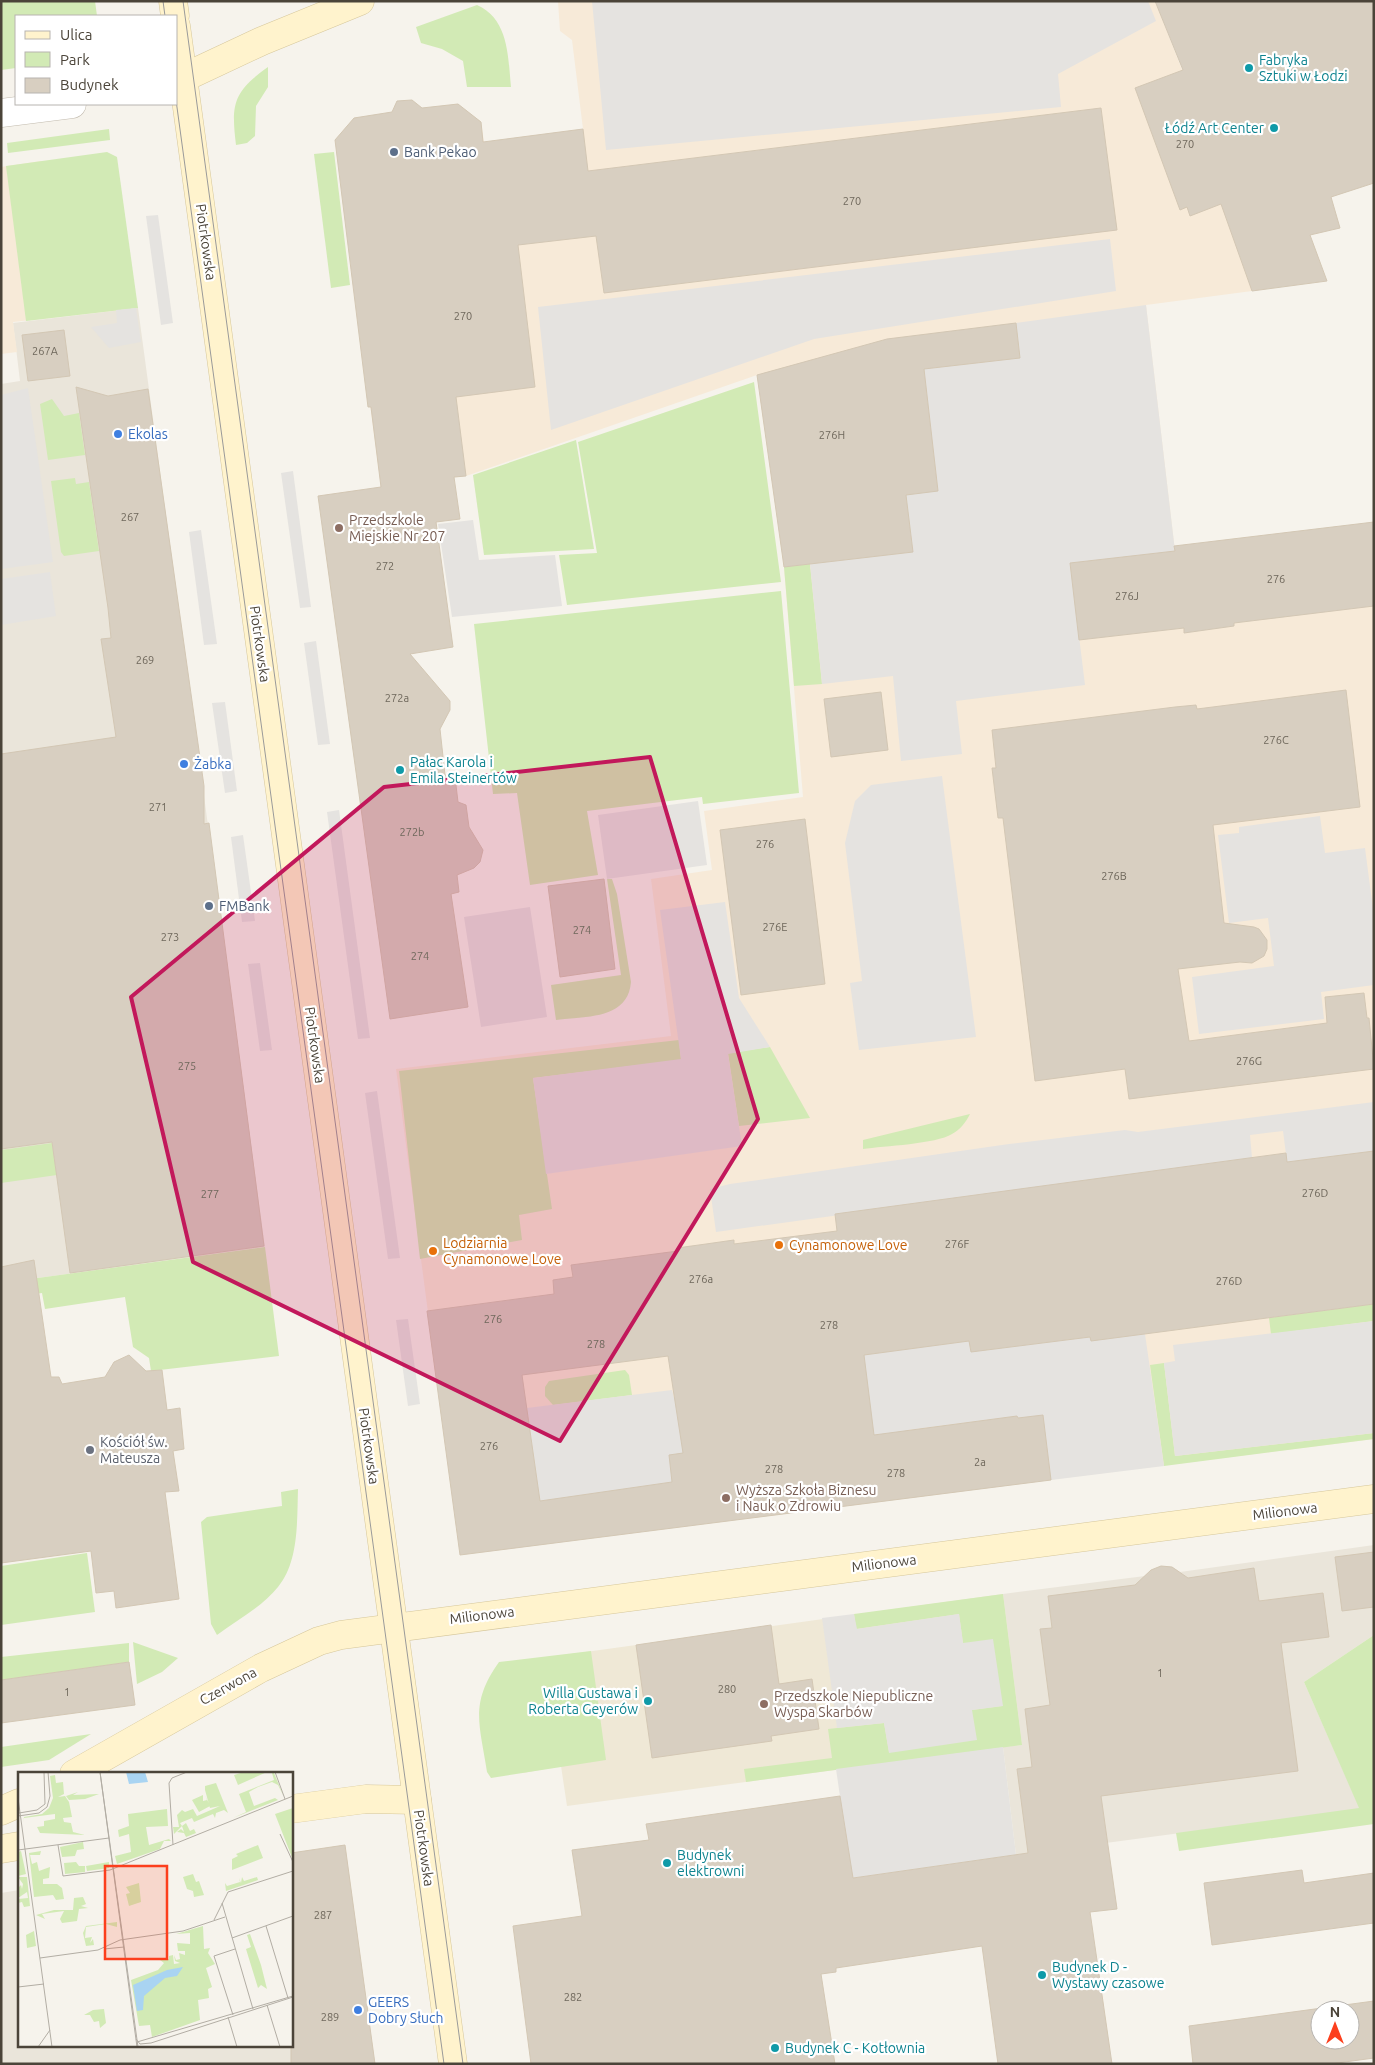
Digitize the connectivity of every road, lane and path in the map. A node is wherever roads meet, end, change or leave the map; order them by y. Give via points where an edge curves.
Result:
1 (173, 1) edge
2 (360, 1) edge
3 (175, 15) edge
4 (178, 53) edge
5 (180, 80) edge
6 (64, 105) edge
7 (1, 113) edge
8 (1374, 1499) edge
9 (394, 1627) junction
10 (78, 1772) edge
11 (417, 1800) junction
12 (18, 1803) edge
13 (292, 1809) edge
14 (1, 1811) edge
15 (18, 1846) edge
16 (1, 1849) edge
17 (453, 2064) edge

1 - 3 street
2 - 5 street via 262,41
4 - 5 street, Piotrkowska
5 - 9 street, Piotrkowska
6 - 7 street
8 - 9 street, Milionowa
9 - 10 street, Czerwona via 341,1635 297,1651
9 - 11 street, Piotrkowska
11 - 13 street via 366,1799
11 - 17 street, Piotrkowska
12 - 14 street
15 - 16 street

